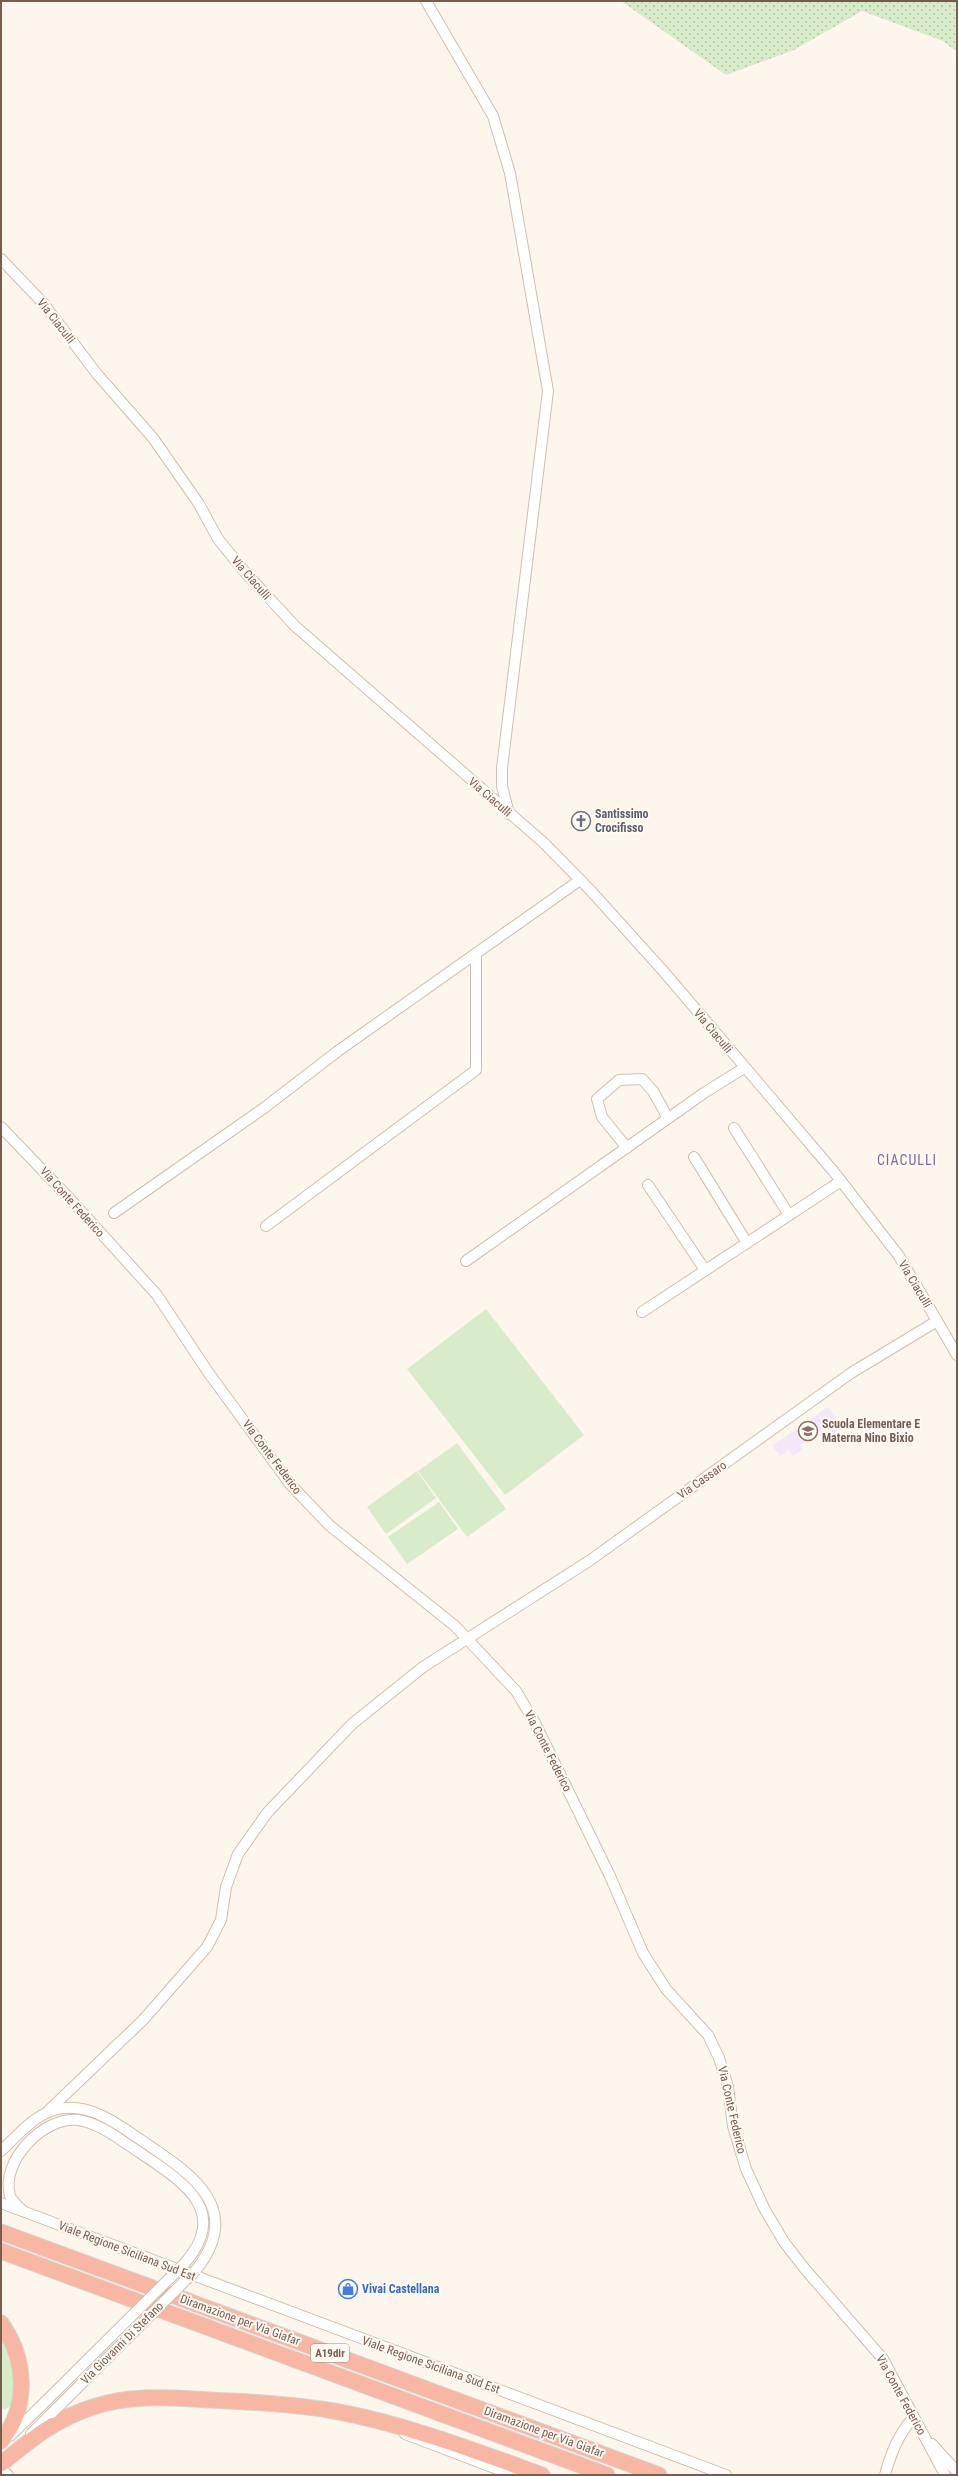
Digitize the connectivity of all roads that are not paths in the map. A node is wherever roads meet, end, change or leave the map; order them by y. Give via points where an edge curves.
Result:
1 (426, 1) edge
2 (1, 259) edge
3 (509, 814) junction
4 (580, 880) junction
5 (476, 955) junction
6 (744, 1068) junction
7 (668, 1118) junction
8 (1, 1127) edge
9 (734, 1128) dead end
10 (627, 1148) junction
11 (694, 1157) dead end
12 (841, 1181) junction
13 (648, 1185) dead end
14 (114, 1213) dead end
15 (789, 1215) junction
16 (266, 1226) dead end
17 (747, 1243) junction
18 (466, 1260) dead end
19 (705, 1270) junction
20 (642, 1312) dead end
21 (937, 1321) junction
22 (957, 1355) edge
23 (468, 1639) junction
24 (47, 2112) junction
25 (1, 2151) edge
26 (1, 2203) edge
27 (23, 2212) junction
28 (1, 2232) edge
29 (1, 2251) edge
30 (1, 2323) edge
31 (358, 2416) junction
32 (913, 2418) junction
33 (921, 2432) junction
34 (1, 2443) edge
35 (1, 2464) edge
36 (1, 2470) edge
37 (957, 2472) edge
38 (8, 2475) edge
39 (512, 2475) edge
40 (542, 2475) edge
41 (607, 2475) edge
42 (659, 2475) edge
43 (726, 2475) edge
44 (885, 2475) edge
45 (945, 2475) edge

1 - 3 street via 493,116 510,173 548,391 502,768 502,786
2 - 3 street, Via Ciaculli via 44,304 97,374 153,438 199,504 218,539 244,571 295,626
3 - 4 street, Via Ciaculli via 544,843
4 - 5 street
4 - 6 street, Via Ciaculli via 665,973
5 - 14 street
5 - 16 street via 476,1070
6 - 7 street
6 - 12 street, Via Ciaculli
7 - 10 street
7 - 10 street via 653,1091 642,1079 619,1080 597,1099 602,1117
8 - 23 street, Via Conte Federico via 72,1200 157,1295 208,1372 290,1484 330,1525
9 - 15 street
10 - 18 street
11 - 17 street
12 - 15 street
12 - 21 street, Via Ciaculli via 899,1256
13 - 19 street
15 - 17 street
17 - 19 street
19 - 20 street
21 - 22 street, Via Ciaculli
21 - 23 street, Via Cassaro via 852,1373 589,1561
23 - 24 street, Via Cassaro via 423,1667 352,1724 268,1813 238,1854 226,1887 221,1920 207,1947 143,2020
23 - 32 street, Via Conte Federico via 516,1691 535,1723 610,1876 643,1953 666,1989 708,2035 719,2058 728,2087 733,2126 746,2169 764,2208 804,2269 883,2359
24 - 25 street, Via Giovanni Di Stefano
24 - 35 street, Via Giovanni Di Stefano, bridge via 75,2108 102,2115 195,2179 206,2192 213,2210 214,2225 208,2252 196,2270
26 - 27 street, Viale Regione Siciliana Sud Est
27 - 34 street, Via Giovanni Di Stefano, bridge via 10,2197 8,2185 12,2167 23,2149 50,2126 62,2121 78,2120 97,2126 174,2177 196,2198 203,2225 195,2251 185,2263
27 - 43 street, Viale Regione Siciliana Sud Est
28 - 42 highway, Diramazione per Via Giafar / A19dir
29 - 41 highway, Diramazione per Via Giafar / A19dir
30 - 34 highway via 11,2338 18,2356 22,2386 14,2419
31 - 35 highway via 271,2403 154,2397 116,2401 73,2415 38,2434
31 - 39 street
31 - 40 highway via 412,2430
32 - 33 street, Via Conte Federico
32 - 44 street via 901,2431 895,2443
33 - 37 street
33 - 45 street, Via Conte Federico
36 - 38 street

